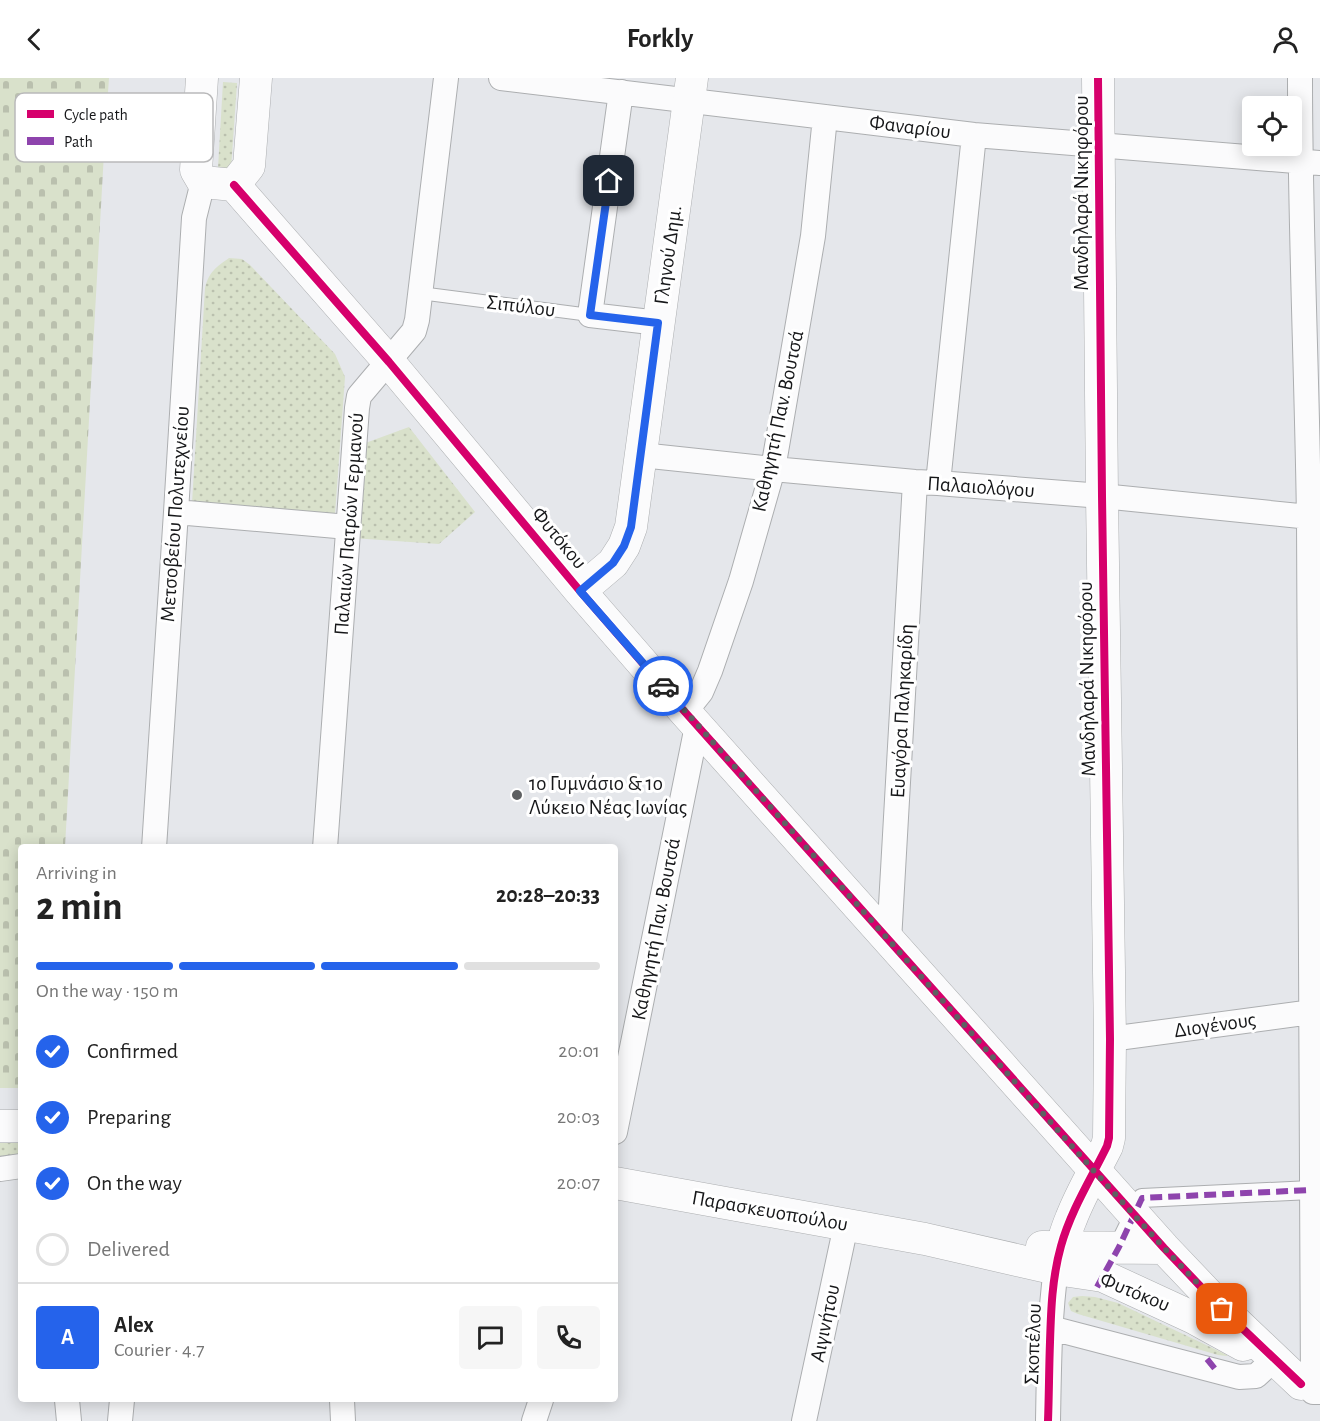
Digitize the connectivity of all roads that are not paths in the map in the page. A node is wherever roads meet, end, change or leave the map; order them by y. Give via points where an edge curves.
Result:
1 (202, 78) edge
2 (256, 78) edge
3 (446, 78) edge
4 (501, 78) edge
5 (1098, 78) edge
6 (1300, 78) edge
7 (690, 89) edge
8 (621, 92) junction
9 (201, 93) edge
10 (825, 117) junction
11 (974, 135) junction
12 (1098, 146) junction
13 (197, 162) edge
14 (1310, 162) edge
15 (203, 182) junction
16 (234, 185) junction
17 (420, 293) junction
18 (590, 315) junction
19 (658, 323) junction
20 (389, 362) junction
21 (641, 455) junction
22 (773, 470) junction
23 (926, 482) junction
24 (1102, 496) junction
25 (176, 512) junction
26 (1315, 518) edge
27 (348, 527) junction
28 (580, 591) junction
29 (691, 719) junction
30 (1316, 759) edge
31 (154, 844) edge
32 (325, 844) edge
33 (889, 940) junction
34 (1316, 1011) edge
35 (1110, 1039) junction
36 (618, 1116) edge
37 (0, 1126) edge
38 (18, 1126) edge
39 (18, 1166) edge
40 (0, 1168) edge
41 (1094, 1171) junction
42 (618, 1184) edge
43 (1315, 1190) edge
44 (1134, 1215) junction
45 (846, 1225) junction
46 (1119, 1247) junction
47 (1164, 1248) junction
48 (1059, 1258) junction
49 (1104, 1281) junction
50 (1051, 1328) junction
51 (1270, 1364) junction
52 (1313, 1392) edge
53 (67, 1402) edge
54 (122, 1402) edge
55 (342, 1402) edge
56 (539, 1402) edge
57 (69, 1421) edge
58 (120, 1421) edge
59 (343, 1421) edge
60 (534, 1421) edge
61 (804, 1421) edge
62 (1048, 1421) edge

1 - 9 street
2 - 16 street via 249,166
3 - 17 street, Παλαιών Πατρών Γερμανού
4 - 8 street, Φαναρίου
5 - 12 street, Μανδηλαρά Νικηφόρου
6 - 14 street
7 - 8 street, Φαναρίου
7 - 10 street, Φαναρίου
7 - 19 street, Γληνού Δημ.
8 - 18 street
10 - 11 street, Φαναρίου
10 - 22 street, Καθηγητή Παν. Βουτσά via 813,236
11 - 12 street, Φαναρίου
11 - 23 street, Ευαγόρα Παληκαρίδη
12 - 14 street, Φαναρίου
12 - 24 street, Μανδηλαρά Νικηφόρου
13 - 15 street
14 - 26 street
15 - 16 street
15 - 25 street, Μετσοβείου Πολυτεχνείου via 194,218
16 - 20 street, Φυτόκου
17 - 18 lane, Σιπύλου
17 - 20 street, Παλαιών Πατρών Γερμανού via 414,331
18 - 19 street, Σιπύλου
19 - 21 street, Γληνού Δημ.
20 - 27 street, Παλαιών Πατρών Γερμανού via 359,396
20 - 28 street, Φυτόκου
21 - 22 street, Παλαιολόγου
21 - 28 street, Γληνού Δημ. via 631,527 624,546 613,563
22 - 23 street, Παλαιολόγου
22 - 29 street, Καθηγητή Παν. Βουτσά via 741,581
23 - 24 street, Παλαιολόγου
23 - 33 street, Ευαγόρα Παληκαρίδη
24 - 26 street, Παλαιολόγου
24 - 35 street, Μανδηλαρά Νικηφόρου
25 - 27 street
25 - 31 street, Μετσοβείου Πολυτεχνείου
26 - 30 street
27 - 32 street, Παλαιών Πατρών Γερμανού
28 - 29 street, Φυτόκου
29 - 33 street, Φυτόκου
29 - 36 street, Καθηγητή Παν. Βουτσά
30 - 34 street
33 - 41 street, Φυτόκου
34 - 35 street, Διογένους
34 - 43 street
35 - 41 street, Μανδηλαρά Νικηφόρου via 1109,1138
37 - 38 street
39 - 40 street
41 - 44 street, Φυτόκου
41 - 48 street, Μανδηλαρά Νικηφόρου via 1070,1219
42 - 45 street, Παρασκευοπούλου
43 - 44 street via 1142,1198
43 - 52 street
44 - 46 street
44 - 47 street, Φυτόκου
45 - 48 street, Παρασκευοπούλου via 925,1239 1032,1247
45 - 61 street, Αιγινήτου
46 - 47 street
46 - 48 street
46 - 49 street
47 - 49 street via 1141,1270
47 - 52 street, Φυτόκου via 1222,1309
48 - 49 street, Φυτόκου
48 - 50 street, Σκοπέλου
49 - 51 street, Φυτόκου via 1194,1318
50 - 51 street via 1212,1364 1239,1377 1261,1373
50 - 62 street, Σκοπέλου
51 - 52 street, Φυτόκου
53 - 57 street
54 - 58 street
55 - 59 street
56 - 60 street

